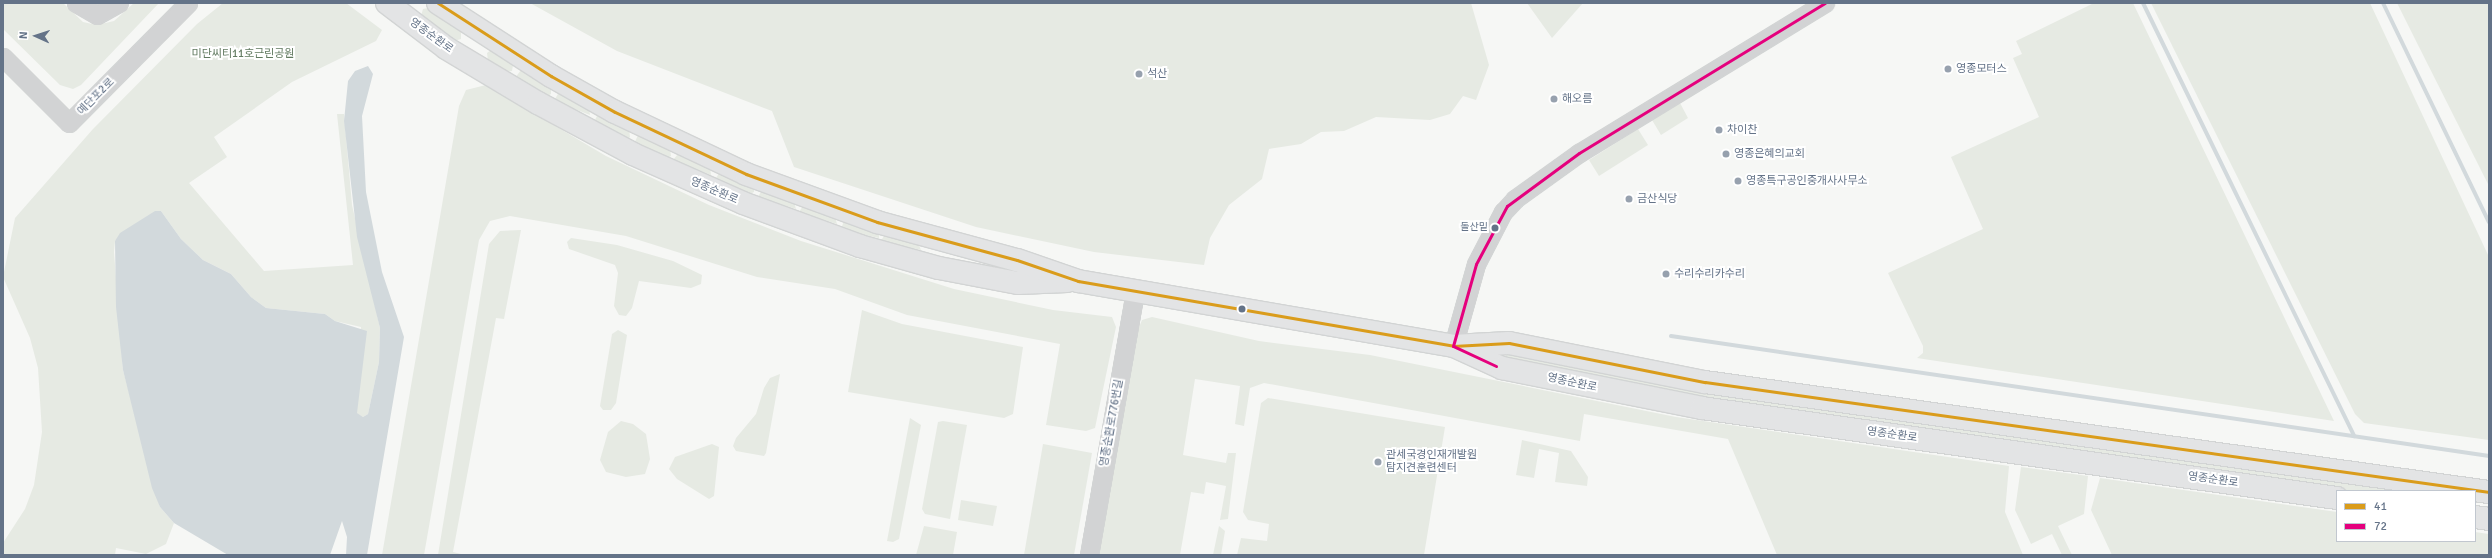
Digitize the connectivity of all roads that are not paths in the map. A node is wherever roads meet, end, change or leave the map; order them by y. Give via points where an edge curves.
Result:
1 (76, 3) edge
2 (119, 3) edge
3 (188, 3) edge
4 (387, 3) edge
5 (438, 3) edge
6 (1825, 3) edge
7 (3, 57) edge
8 (1078, 281) junction
9 (1135, 291) junction
10 (1454, 346) junction
11 (2475, 490) edge
12 (2476, 490) edge
13 (2489, 492) edge
14 (2336, 498) edge
15 (2476, 517) edge
16 (2489, 519) edge
17 (1089, 555) edge

1 - 2 street via 97,15
3 - 7 street, 예단포2로 via 69,124
4 - 8 main road, 영종순환로 via 446,48 538,103 633,154 750,206 860,246 939,268 1018,284
5 - 8 main road, 영종순환로 via 551,76 615,112 746,174 877,222 1017,260
6 - 10 street via 1579,153 1514,198 1503,212 1476,264
8 - 9 main road, 영종순환로
9 - 10 main road, 영종순환로
9 - 17 street, 영종순환로776번길
10 - 11 main road, 영종순환로 via 1509,343 1705,382
10 - 14 main road, 영종순환로 via 1502,368 1702,408
12 - 13 main road, 영종순환로
15 - 16 main road

